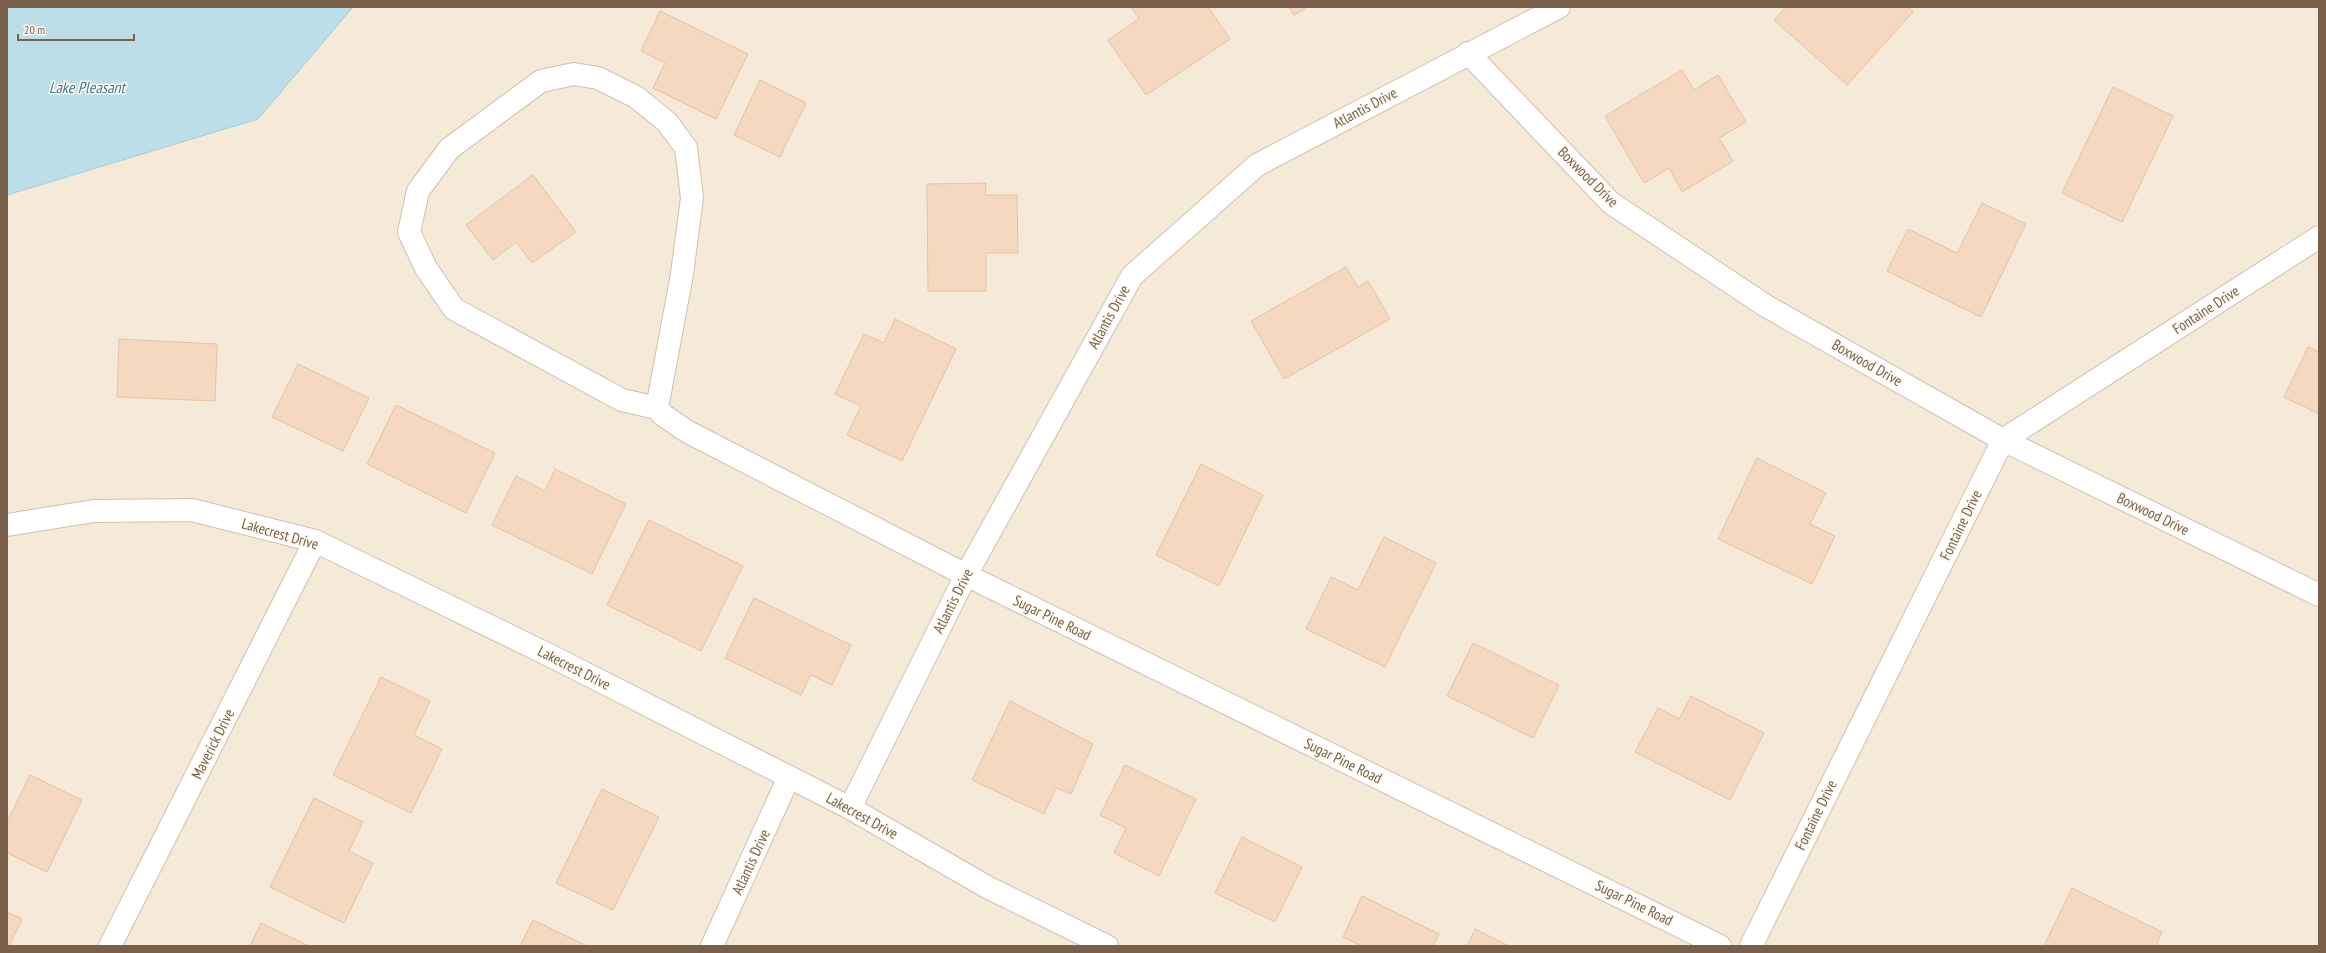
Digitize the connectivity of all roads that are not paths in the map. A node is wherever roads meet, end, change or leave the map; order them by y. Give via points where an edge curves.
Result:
1 (1559, 7) edge
2 (1468, 53) junction
3 (2319, 237) edge
4 (657, 408) junction
5 (2003, 440) junction
6 (7, 525) edge
7 (315, 541) junction
8 (966, 575) junction
9 (2319, 595) edge
10 (790, 778) junction
11 (850, 808) junction
12 (110, 946) edge
13 (712, 946) edge
14 (1107, 946) edge
15 (1720, 946) edge
16 (1751, 946) edge

1 - 2 street, Atlantis Drive
2 - 5 street, Boxwood Drive via 1611,203 1766,306
2 - 8 street, Atlantis Drive via 1257,165 1132,276
3 - 5 street, Fontaine Drive
4 - 4 street via 682,274 692,198 686,148 667,122 636,97 598,78 574,74 541,82 449,149 418,191 409,232 426,268 454,309 622,400
4 - 8 street, Sugar Pine Road via 688,432
5 - 9 street, Boxwood Drive
5 - 16 street, Fontaine Drive
6 - 7 street, Lakecrest Drive via 94,511 192,510
7 - 10 street, Lakecrest Drive via 557,659
7 - 12 street, Maverick Drive
8 - 11 street, Atlantis Drive
8 - 15 street, Sugar Pine Road
10 - 11 street, Lakecrest Drive
10 - 13 street, Atlantis Drive
11 - 14 street, Lakecrest Drive via 987,887

